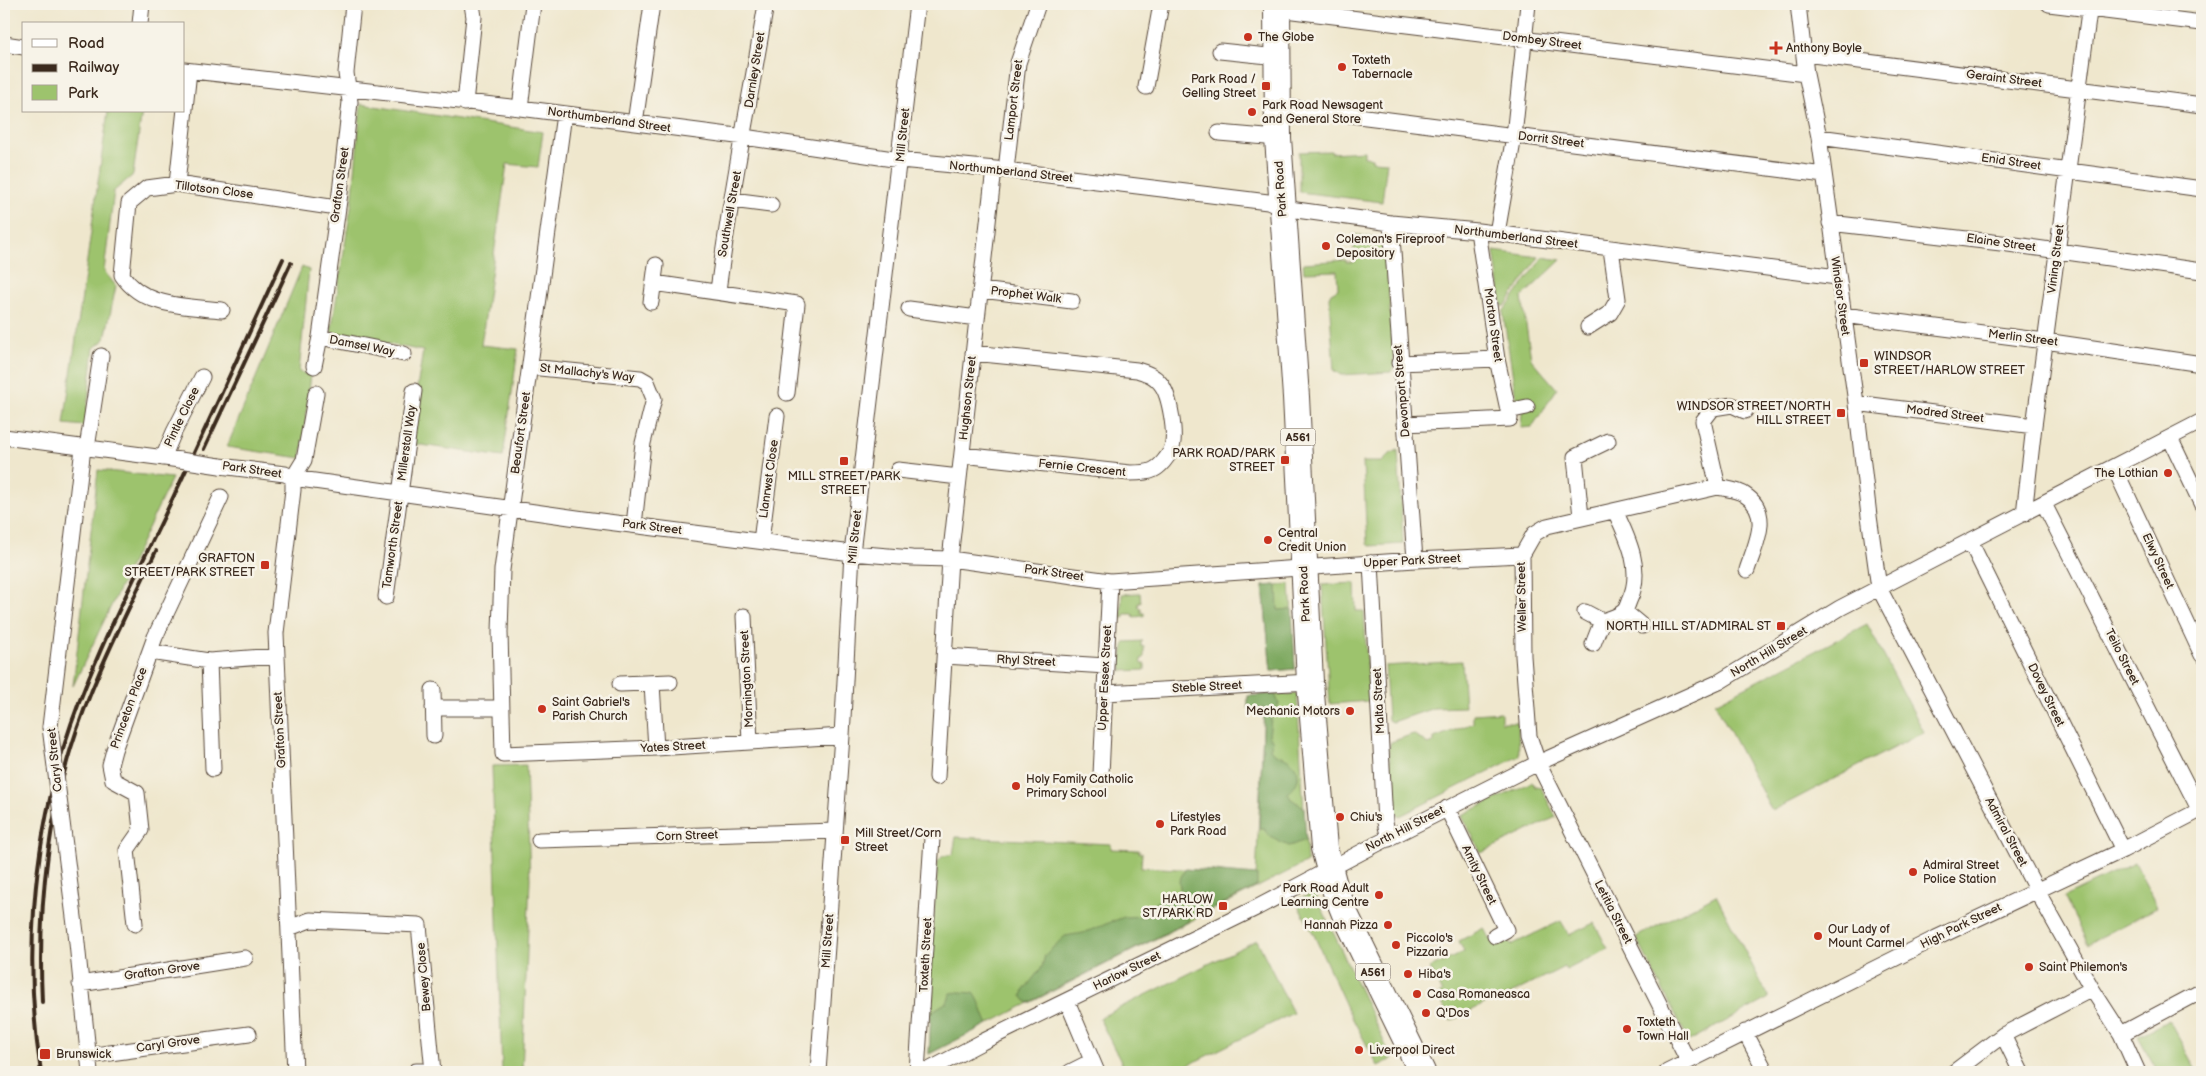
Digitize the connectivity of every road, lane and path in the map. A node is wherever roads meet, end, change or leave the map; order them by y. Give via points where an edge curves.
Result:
1 (142, 4) edge
2 (353, 4) edge
3 (472, 4) edge
4 (534, 4) edge
5 (652, 4) edge
6 (766, 4) edge
7 (917, 4) edge
8 (1038, 4) edge
9 (1161, 4) edge
10 (1528, 4) edge
11 (1798, 4) edge
12 (2049, 4) edge
13 (1277, 6) edge
14 (2089, 7) edge
15 (140, 22) edge
16 (2202, 23) edge
17 (1525, 39) junction
18 (4, 44) edge
19 (22, 47) edge
20 (1220, 51) dead end
21 (1805, 54) junction
22 (1278, 57) junction
23 (186, 71) edge
24 (1806, 74) junction
25 (185, 84) edge
26 (1146, 87) dead end
27 (348, 89) junction
28 (2077, 89) junction
29 (465, 102) junction
30 (2202, 105) edge
31 (1279, 106) junction
32 (520, 108) junction
33 (183, 112) edge
34 (564, 114) junction
35 (635, 124) junction
36 (1219, 133) dead end
37 (1514, 136) junction
38 (744, 137) junction
39 (1819, 137) junction
40 (1278, 138) junction
41 (900, 160) junction
42 (1000, 170) junction
43 (2068, 170) junction
44 (1824, 175) junction
45 (177, 184) junction
46 (2202, 189) edge
47 (732, 200) junction
48 (771, 205) dead end
49 (337, 208) junction
50 (1282, 208) junction
51 (1391, 223) junction
52 (1830, 223) junction
53 (1478, 231) junction
54 (1497, 233) junction
55 (1611, 249) junction
56 (2056, 251) junction
57 (656, 265) dead end
58 (2202, 271) edge
59 (1837, 277) junction
60 (654, 282) junction
61 (980, 290) junction
62 (718, 291) junction
63 (1072, 301) dead end
64 (651, 302) dead end
65 (909, 309) dead end
66 (222, 310) dead end
67 (1843, 315) junction
68 (977, 318) junction
69 (1588, 327) dead end
70 (320, 337) junction
71 (2045, 341) junction
72 (974, 353) junction
73 (404, 354) dead end
74 (101, 356) dead end
75 (1497, 360) junction
76 (1399, 363) junction
77 (2202, 364) edge
78 (314, 366) dead end
79 (530, 368) junction
80 (202, 377) dead end
81 (316, 392) dead end
82 (414, 392) dead end
83 (787, 393) dead end
84 (1856, 403) junction
85 (1527, 408) dead end
86 (1745, 411) dead end
87 (1509, 415) junction
88 (778, 417) dead end
89 (2202, 421) edge
90 (1405, 424) junction
91 (2034, 426) junction
92 (4, 438) edge
93 (2170, 438) junction
94 (1608, 441) dead end
95 (85, 448) junction
96 (962, 455) junction
97 (163, 458) junction
98 (2114, 467) junction
99 (898, 470) dead end
100 (293, 478) junction
101 (959, 478) junction
102 (1718, 487) junction
103 (400, 494) junction
104 (221, 497) dead end
105 (2044, 504) junction
106 (2202, 505) edge
107 (510, 508) junction
108 (1615, 511) junction
109 (2024, 514) junction
110 (1581, 517) junction
111 (634, 525) junction
112 (761, 541) junction
113 (1970, 541) junction
114 (852, 553) junction
115 (1522, 555) junction
116 (950, 559) junction
117 (1415, 560) junction
118 (1371, 563) junction
119 (1303, 568) junction
120 (1747, 570) dead end
121 (1110, 581) junction
122 (1879, 588) junction
123 (386, 597) dead end
124 (1624, 611) junction
125 (1585, 612) dead end
126 (744, 616) dead end
127 (1602, 621) junction
128 (1642, 626) dead end
129 (1593, 644) dead end
130 (150, 652) junction
131 (2202, 655) edge
132 (277, 656) junction
133 (945, 656) junction
134 (209, 661) junction
135 (1106, 666) junction
136 (670, 682) dead end
137 (1310, 682) junction
138 (620, 684) dead end
139 (652, 684) junction
140 (433, 690) dead end
141 (1105, 693) junction
142 (433, 708) junction
143 (502, 708) junction
144 (434, 736) dead end
145 (842, 736) junction
146 (750, 742) junction
147 (656, 748) junction
148 (503, 754) joint
149 (1538, 763) junction
150 (212, 769) dead end
151 (1101, 775) dead end
152 (937, 777) dead end
153 (1447, 808) junction
154 (2201, 810) edge
155 (835, 831) junction
156 (932, 838) dead end
157 (1389, 839) junction
158 (539, 840) dead end
159 (2123, 850) junction
160 (1329, 869) junction
161 (2036, 889) junction
162 (135, 924) dead end
163 (289, 928) junction
164 (1495, 936) dead end
165 (245, 958) dead end
166 (80, 984) junction
167 (2092, 989) junction
168 (2202, 991) edge
169 (1067, 1001) junction
170 (1745, 1032) junction
171 (249, 1034) dead end
172 (2121, 1034) junction
173 (2003, 1036) junction
174 (88, 1056) junction
175 (1688, 1061) junction
176 (1095, 1067) edge
177 (416, 1071) edge
178 (1420, 1071) edge
179 (90, 1072) edge
180 (295, 1072) edge
181 (433, 1072) edge
182 (818, 1072) edge
183 (917, 1072) edge
184 (925, 1072) edge
185 (1070, 1072) edge
186 (1667, 1072) edge
187 (1766, 1072) edge
188 (1954, 1072) edge
189 (2021, 1072) edge
190 (2138, 1072) edge

1 - 15 street
2 - 27 street, Grafton Street via 346,73
3 - 29 street via 474,18
4 - 32 street
5 - 35 street
6 - 38 street, Darnley Street
7 - 41 street, Mill Street
8 - 42 street, Lamport Street via 1018,63
9 - 26 street
10 - 17 street
11 - 21 street, Windsor Street
12 - 14 street
13 - 17 street, Dombey Street
13 - 22 highway, Park Road / A561
14 - 16 street
14 - 28 street, Vining Street
17 - 24 street, Dombey Street
17 - 37 street
18 - 19 street
20 - 22 street
21 - 24 street, Windsor Street
21 - 28 street, Geraint Street
22 - 31 highway, Park Road / A561
23 - 25 street
23 - 27 street, Northumberland Street
24 - 39 street, Windsor Street
27 - 29 street, Northumberland Street
27 - 49 street, Grafton Street via 350,102
28 - 30 street, Geraint Street
28 - 43 street, Vining Street
29 - 32 street, Northumberland Street
31 - 37 street, Dorrit Street
31 - 40 highway, Park Road / A561
32 - 34 street, Northumberland Street
33 - 45 street
34 - 35 street, Northumberland Street
34 - 79 street, Beaufort Street
35 - 38 street, Northumberland Street
36 - 40 street
37 - 44 street, Dorrit Street
37 - 54 street
38 - 41 street, Northumberland Street
38 - 47 street, Southwell Street
39 - 43 street, Enid Street
39 - 44 street, Windsor Street
40 - 50 highway, Park Road / A561
41 - 42 street, Northumberland Street
41 - 114 street, Mill Street
42 - 50 street, Northumberland Street via 1268,202
42 - 61 street, Hughson Street
43 - 46 street, Enid Street
43 - 56 street, Vining Street
44 - 52 street, Windsor Street
45 - 49 street, Tillotson Close
45 - 66 street, Tillotson Close via 147,188 129,203 122,275 139,293 163,304
47 - 48 street
47 - 62 street, Southwell Street
49 - 70 street, Grafton Street
50 - 51 street, Northumberland Street
50 - 119 highway, Park Road / A561 via 1296,397
51 - 53 street, Northumberland Street
51 - 76 street, Devonport Street
52 - 56 street, Elaine Street
52 - 59 street, Windsor Street
53 - 54 street, Northumberland Street
53 - 75 street, Morton Street
54 - 55 street, Northumberland Street
55 - 59 street, Northumberland Street
55 - 69 street via 1618,300 1610,313
56 - 58 street, Elaine Street
56 - 71 street, Vining Street
57 - 60 street
59 - 67 street, Windsor Street
60 - 62 street
60 - 64 street
61 - 63 street, Prophet Walk
61 - 68 street, Hughson Street
62 - 83 street via 797,304
65 - 68 street
67 - 71 street, Merlin Street
67 - 84 street, Windsor Street
68 - 72 street, Hughson Street
70 - 73 street, Damsel Way
70 - 78 street, Grafton Street
71 - 77 street, Merlin Street
71 - 91 street, Vining Street
72 - 96 street, Hughson Street
72 - 96 street, Fernie Crescent via 1150,374 1168,397 1173,436 1171,450 1163,462 1152,471 1130,473
74 - 95 street, Caryl Street
75 - 76 street
75 - 87 street, Morton Street
76 - 90 street, Devonport Street
79 - 107 street, Beaufort Street
79 - 111 street, St Mallachy's Way via 640,378 650,388 654,399 643,442
80 - 97 street, Pintle Close
81 - 100 street, Grafton Street via 304,460
82 - 103 street, Millerstoll Way
84 - 91 street, Modred Street
84 - 122 street, Windsor Street
85 - 87 street
86 - 102 street via 1732,405 1713,408 1703,422
87 - 90 street
88 - 112 street, Llanrwst Close
89 - 93 street, North Hill Street
90 - 117 street, Devonport Street
91 - 109 street, Vining Street
92 - 95 street, Park Street
93 - 98 street, North Hill Street
93 - 106 street
94 - 110 street via 1575,457
95 - 97 street, Park Street
95 - 166 street, Caryl Street, bridge via 50,727
96 - 101 street, Hughson Street
97 - 100 street, Park Street, bridge via 285,474
98 - 105 street, North Hill Street
98 - 131 street, Elwy Street
99 - 101 street
100 - 103 street, Park Street
100 - 132 street, Grafton Street via 276,633
101 - 116 street, Hughson Street
102 - 108 street, Weller Street
102 - 120 street via 1744,494 1756,505 1762,525
103 - 107 street, Park Street
103 - 123 street, Tamworth Street
104 - 130 street, Princeton Place
105 - 109 street, North Hill Street
105 - 154 street, Teilo Street
107 - 111 street, Park Street
107 - 143 street, Beaufort Street via 502,570
108 - 110 street, Weller Street
108 - 124 street via 1629,539 1635,574 1633,593
109 - 113 street, North Hill Street
110 - 115 street, Weller Street via 1547,526 1534,534
111 - 112 street, Park Street
112 - 114 street, Park Street
113 - 122 street, North Hill Street
113 - 159 street, Dovey Street
114 - 116 street, Park Street
114 - 145 street, Mill Street
115 - 117 street, Upper Park Street
115 - 149 street, Weller Street via 1523,656 1529,736
116 - 121 street, Park Street
116 - 133 street
117 - 118 street, Upper Park Street
118 - 119 street, Upper Park Street
118 - 157 street, Malta Street via 1385,822
119 - 121 street, Park Street
119 - 137 highway, Park Road / A561
121 - 135 street, Upper Essex Street
122 - 149 street, North Hill Street via 1840,608 1719,682
122 - 161 street, Admiral Street
124 - 127 street
124 - 128 street
125 - 127 street
126 - 146 street, Mornington Street
127 - 129 street
130 - 134 street, Princeton Place
130 - 162 street, Princeton Place via 110,765 113,780 137,792 141,830 127,850
132 - 134 street, Princeton Place
132 - 163 street, Grafton Street
133 - 135 street, Rhyl Street
133 - 152 street
134 - 150 street
135 - 141 street, Upper Essex Street
136 - 139 street
137 - 141 street, Steble Street
137 - 160 highway, Park Road / A561 via 1320,818
138 - 139 street
139 - 147 street
140 - 142 street
141 - 151 street, Upper Essex Street
142 - 143 street
142 - 144 street
143 - 148 street, Beaufort Street
145 - 146 street, Yates Street
145 - 155 street, Mill Street
146 - 147 street, Yates Street
147 - 148 street, Yates Street
149 - 153 street, North Hill Street
149 - 175 street, Letitia Street
153 - 157 street, North Hill Street
153 - 164 street, Amity Street via 1506,930
154 - 159 street, High Park Street
155 - 158 street, Corn Street
155 - 182 street, Mill Street
156 - 183 street, Toxteth Street
157 - 160 street, North Hill Street
159 - 161 street, High Park Street
160 - 169 street, Harlow Street
160 - 178 highway, Park Road / A561 via 1345,914
161 - 167 street, Admiral Street
161 - 170 street, High Park Street
163 - 180 street, Grafton Street
163 - 181 street, Bewey Close via 310,920 419,925
165 - 166 street, Grafton Grove
166 - 174 street, Caryl Street
167 - 172 street, Admiral Street
167 - 173 street
168 - 172 street
169 - 176 street
169 - 184 street, Harlow Street
170 - 175 street, High Park Street
170 - 187 street
171 - 174 street, Caryl Grove
172 - 190 street, Admiral Street
173 - 188 street
173 - 189 street
174 - 179 street, Caryl Street
175 - 186 street, High Park Street
176 - 185 street
177 - 181 street, Bewey Close

